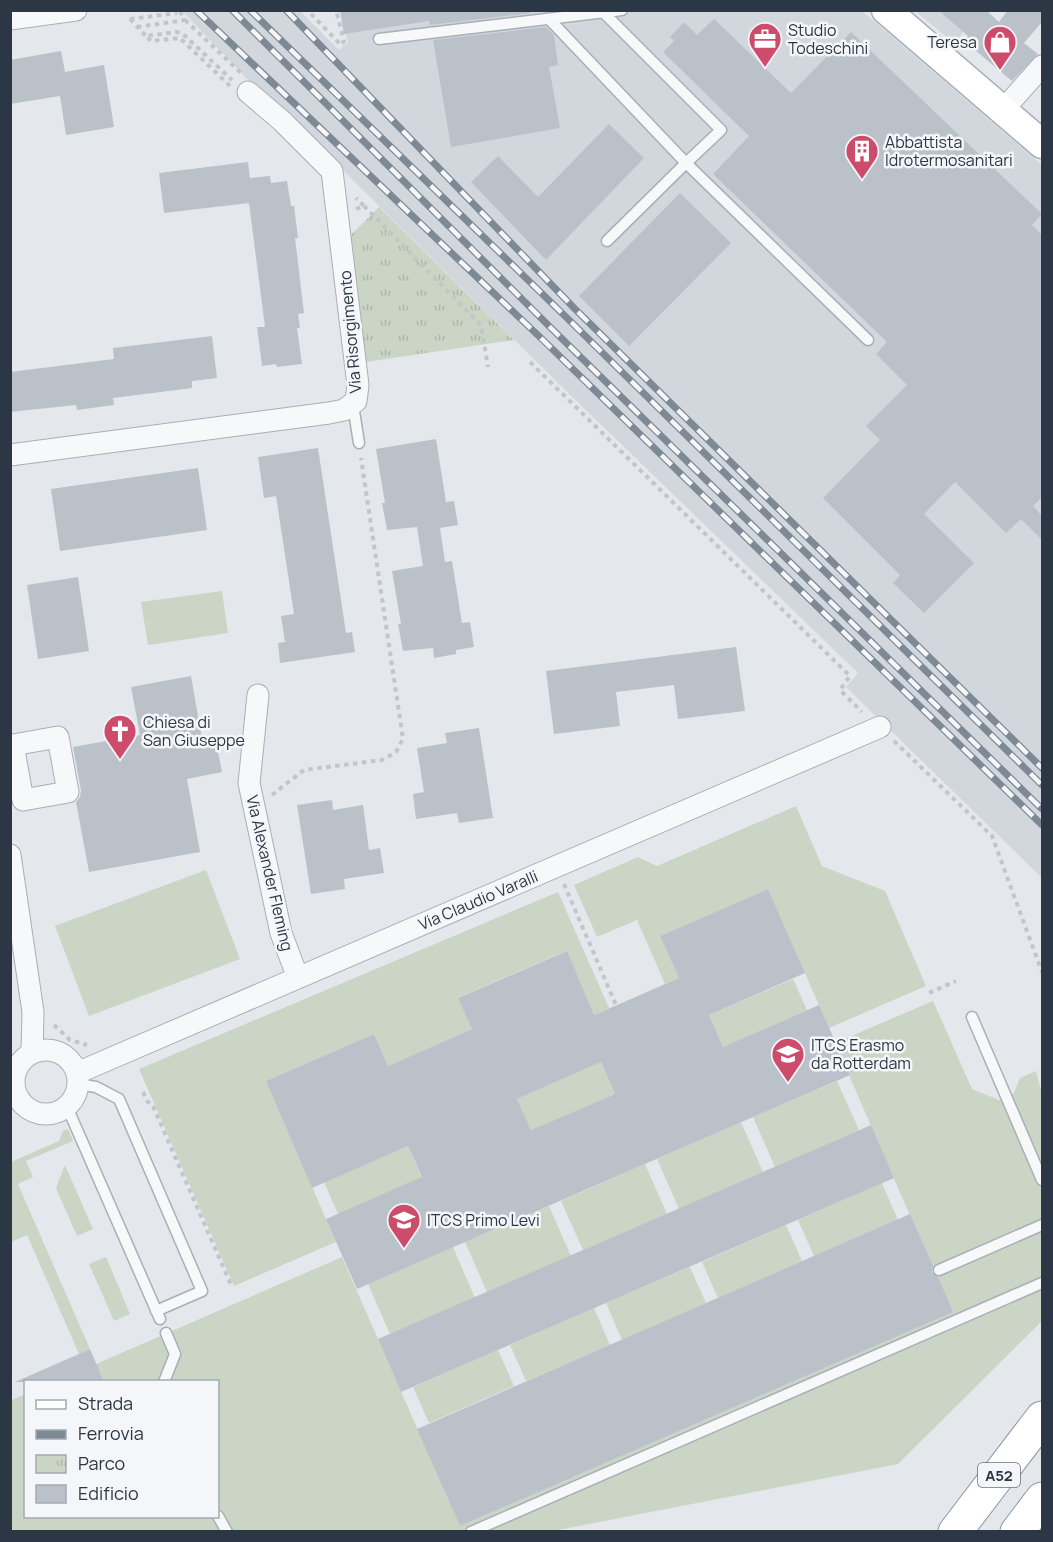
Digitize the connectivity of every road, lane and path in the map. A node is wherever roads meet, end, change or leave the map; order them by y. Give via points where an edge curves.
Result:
1 (76, 10) edge
2 (306, 10) edge
3 (316, 10) edge
4 (336, 10) edge
5 (622, 10) edge
6 (886, 10) edge
7 (178, 12) edge
8 (604, 13) junction
9 (311, 14) dead end
10 (10, 19) edge
11 (185, 20) junction
12 (550, 20) junction
13 (137, 27) junction
14 (146, 36) junction
15 (379, 39) dead end
16 (1042, 66) edge
17 (242, 80) junction
18 (1003, 110) junction
19 (1042, 144) edge
20 (686, 163) junction
21 (364, 206) dead end
22 (607, 241) dead end
23 (868, 340) dead end
24 (530, 362) dead end
25 (488, 367) dead end
26 (353, 405) junction
27 (359, 442) joint
28 (10, 456) edge
29 (258, 695) dead end
30 (880, 728) junction
31 (255, 808) junction
32 (10, 855) edge
33 (564, 884) dead end
34 (1042, 972) edge
35 (298, 978) junction
36 (956, 981) dead end
37 (929, 993) dead end
38 (616, 1005) dead end
39 (972, 1017) dead end
40 (50, 1019) dead end
41 (90, 1046) dead end
42 (32, 1053) junction
43 (78, 1078) junction
44 (143, 1092) dead end
45 (14, 1095) edge
46 (65, 1107) junction
47 (1042, 1180) edge
48 (1042, 1225) edge
49 (939, 1270) dead end
50 (1042, 1283) edge
51 (232, 1287) dead end
52 (166, 1334) dead end
53 (165, 1380) edge
54 (1042, 1418) edge
55 (1042, 1499) edge
56 (219, 1518) edge
57 (227, 1532) edge
58 (471, 1532) edge
59 (955, 1532) edge
60 (1017, 1532) edge

1 - 10 street
2 - 3 path
4 - 9 path via 344,41 341,45
5 - 8 lane
6 - 18 street
7 - 11 path
7 - 13 path via 130,20
8 - 12 lane
8 - 20 lane via 721,130
11 - 13 path
11 - 17 path
12 - 15 lane
12 - 20 lane
13 - 14 path
14 - 17 path via 179,32 231,80
14 - 17 path via 151,41 180,38 230,86
16 - 18 street
17 - 26 street, Via Risorgimento via 332,171 358,385
18 - 19 street
20 - 22 lane
20 - 23 lane
21 - 25 path via 482,325
24 - 30 path via 850,676 840,690
26 - 27 lane
26 - 28 street, Via Risorgimento via 329,413
27 - 31 path via 403,740 396,752 382,760 304,770
29 - 31 street, Via Alexander Fleming via 249,783
30 - 34 path via 992,836
30 - 35 street, Via Claudio Varalli
31 - 35 street, Via Alexander Fleming via 281,933
32 - 42 street via 32,1003
33 - 38 path
35 - 43 street, Via Claudio Varalli
36 - 37 path
39 - 47 lane
40 - 41 path via 63,1036
42 - 43 street via 43,1050 64,1055
42 - 45 street via 17,1070
43 - 46 street via 73,1099
43 - 46 lane via 119,1099 202,1291 158,1315
44 - 51 path via 152,1104
45 - 46 street via 37,1112
48 - 49 lane
50 - 58 lane
52 - 53 lane via 175,1354
54 - 59 highway, A52
55 - 60 highway
56 - 57 lane

